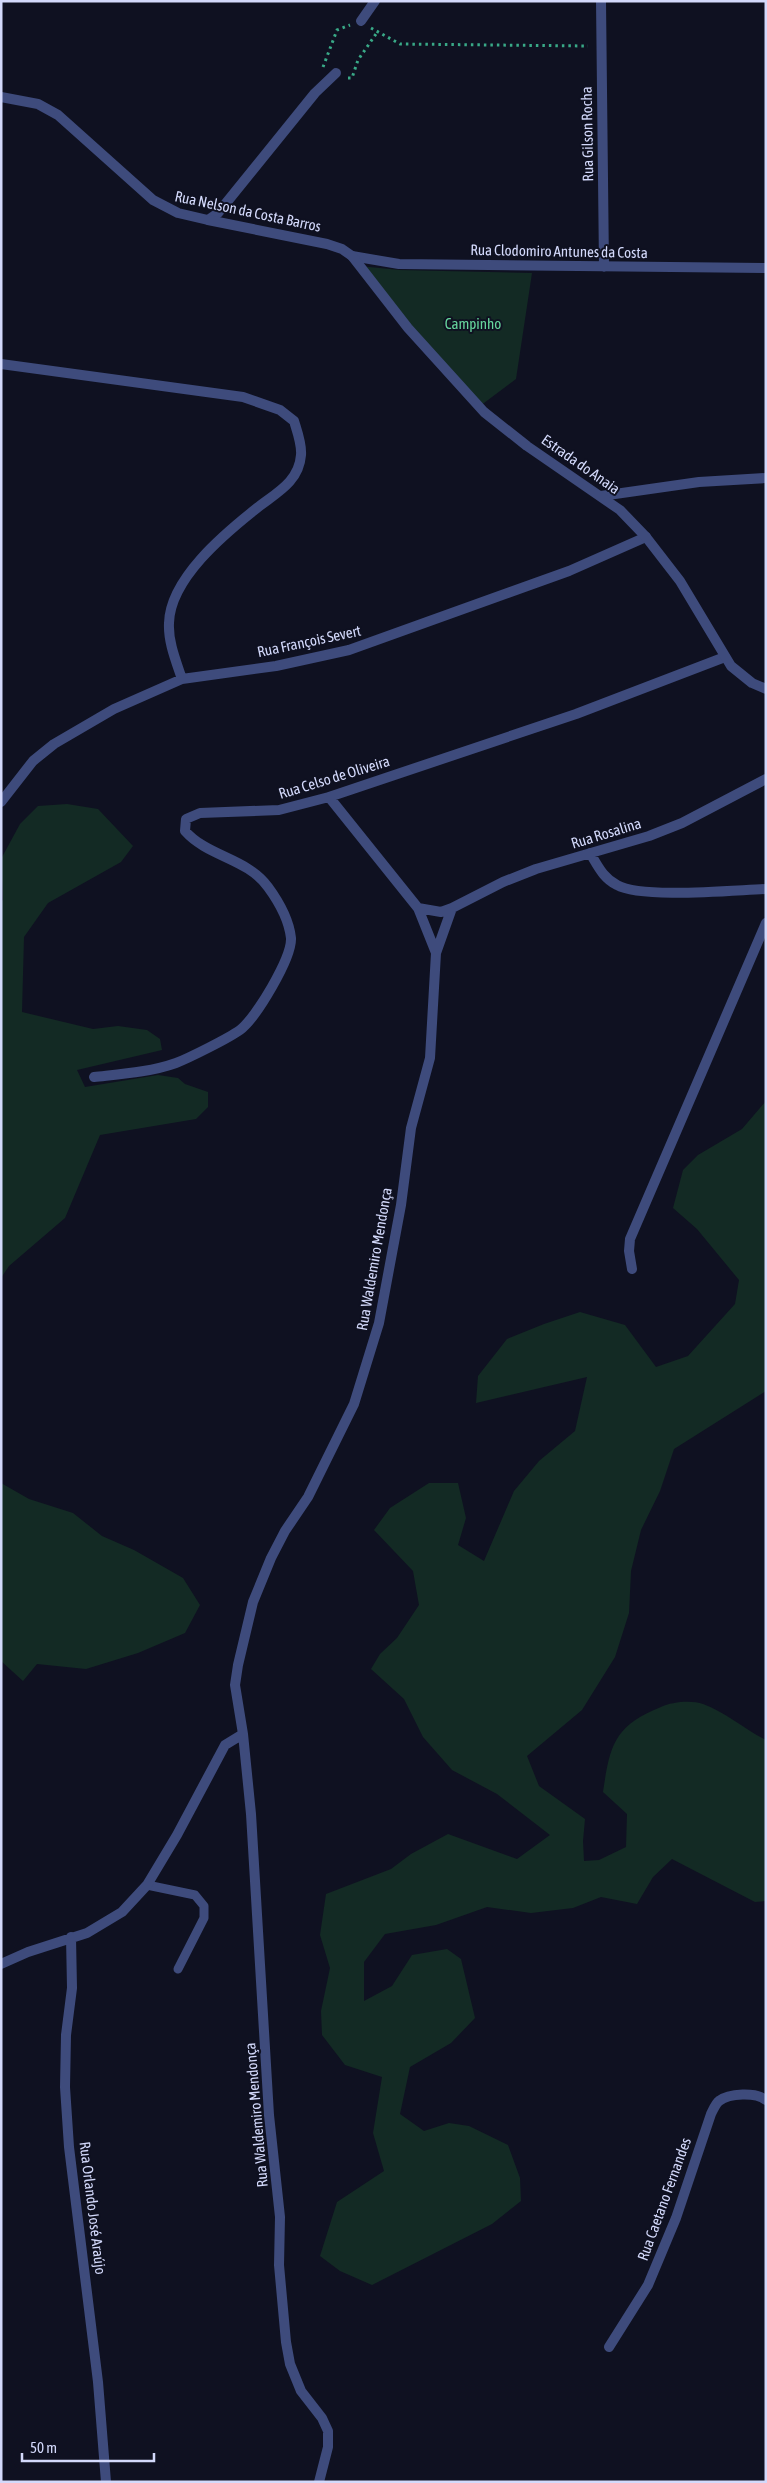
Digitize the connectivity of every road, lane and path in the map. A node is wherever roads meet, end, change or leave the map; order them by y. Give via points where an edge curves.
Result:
1 (375, 1) edge
2 (601, 1) edge
3 (361, 21) junction
4 (378, 31) junction
5 (601, 46) junction
6 (336, 73) dead end
7 (326, 82) junction
8 (1, 97) edge
9 (208, 220) junction
10 (352, 256) junction
11 (604, 267) junction
12 (766, 268) edge
13 (365, 272) joint
14 (1, 364) edge
15 (766, 478) edge
16 (601, 496) junction
17 (646, 537) junction
18 (725, 658) junction
19 (182, 679) junction
20 (766, 689) edge
21 (766, 779) edge
22 (329, 797) junction
23 (1, 802) edge
24 (590, 854) junction
25 (766, 889) edge
26 (418, 908) junction
27 (452, 908) junction
28 (766, 923) edge
29 (436, 953) junction
30 (94, 1077) dead end
31 (632, 1269) dead end
32 (243, 1734) junction
33 (147, 1885) junction
34 (70, 1938) junction
35 (1, 1964) edge
36 (178, 1969) dead end
37 (766, 2100) edge
38 (609, 2347) dead end
39 (106, 2482) edge
40 (319, 2482) edge

1 - 3 street
2 - 5 street, Rua Gilson Rocha
3 - 4 path
3 - 7 path via 337,30 322,64
4 - 5 path via 400,44
4 - 7 path via 358,60 352,78
5 - 11 street, Rua Gilson Rocha
6 - 7 street
7 - 9 street via 218,213
8 - 9 street, Rua Nelson da Costa Barros via 38,104 58,115 153,200 178,212
9 - 10 street, Rua Nelson da Costa Barros via 328,244
10 - 11 street, Rua Clodomiro Antunes da Costa via 400,264
10 - 13 street, Rua Nelson da Costa Barros
11 - 12 street, Rua Clodomiro Antunes da Costa
13 - 16 street, Estrada do Anaia via 408,328 484,412 527,446
14 - 19 street via 243,397 280,410 294,421 301,454 296,473 282,492 258,508 200,562 180,585 171,602 168,624 171,646
15 - 16 street via 690,483
16 - 17 street, Estrada do Anaia
17 - 18 street, Estrada do Anaia via 680,581
17 - 19 street, Rua François Severt via 569,571 349,650 276,666
18 - 20 street, Estrada do Anaia via 739,673
18 - 22 street, Rua Celso de Oliveira via 576,714
19 - 23 street, Rua François Severt via 114,709 54,744 33,761
21 - 24 street, Rua Rosalina via 682,823
22 - 26 street, Rua Waldemiro Mendonça
22 - 30 street, Rua Celso de Oliveira via 279,810 200,813 186,819 185,831 191,838 251,869 268,886 288,924 291,941 285,963 241,1029 176,1063
24 - 25 street via 603,875 618,886 634,891
24 - 27 street, Rua Rosalina via 536,869
26 - 27 street, Rua Rosalina via 440,912
26 - 29 street, Rua Waldemiro Mendonça
27 - 29 street
28 - 31 street via 630,1239
29 - 32 street, Rua Waldemiro Mendonça via 430,1058 411,1128 379,1324 354,1404 308,1497 271,1558 253,1602 235,1685
32 - 33 street via 225,1745 219,1753
32 - 40 street, Rua Waldemiro Mendonça via 260,1940 269,2115 280,2217 279,2266 286,2342 300,2391 322,2418 328,2431 328,2447
33 - 34 street via 122,1912
33 - 36 lane via 196,1895 204,1906 204,1918
34 - 35 street
34 - 39 street, Rua Orlando José Araújo via 72,1988 66,2035 65,2087
37 - 38 street, Rua Caetano Fernandes via 751,2095 731,2096 718,2101 648,2285

